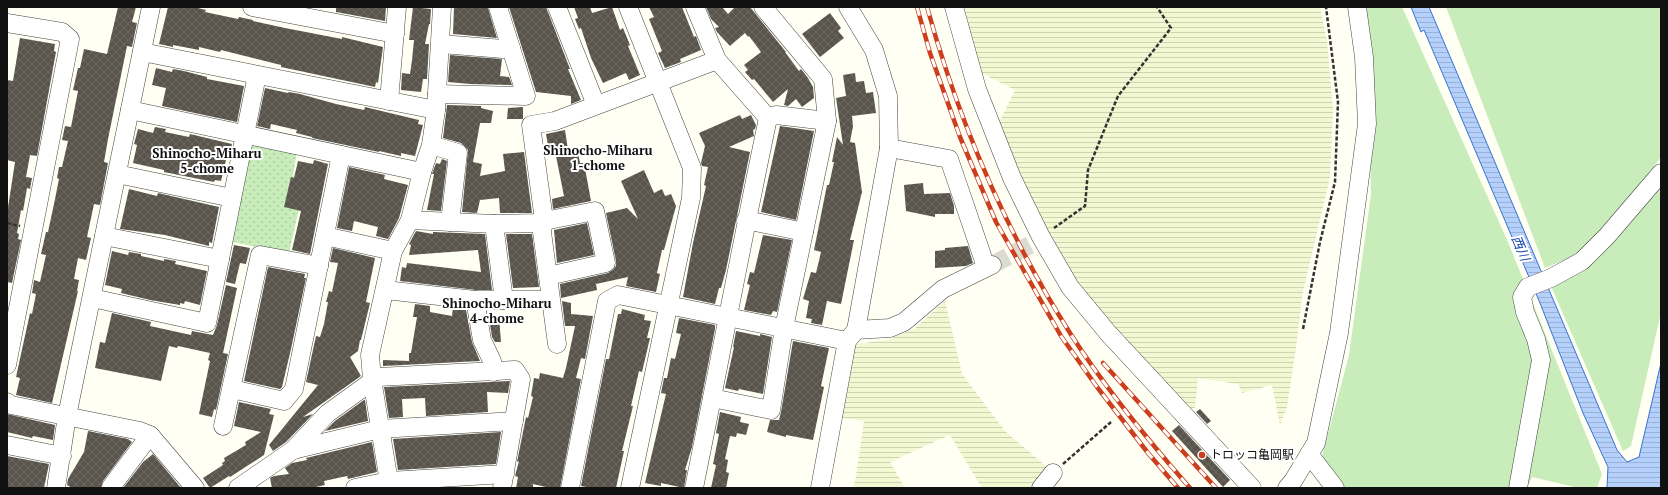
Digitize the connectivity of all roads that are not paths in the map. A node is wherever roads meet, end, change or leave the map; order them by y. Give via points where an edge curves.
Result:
1 (151, 7) edge
2 (252, 7) edge
3 (397, 7) edge
4 (442, 7) edge
5 (498, 7) edge
6 (557, 7) edge
7 (628, 7) edge
8 (695, 7) edge
9 (764, 7) edge
10 (848, 7) edge
11 (954, 7) edge
12 (1357, 7) edge
13 (7, 24) edge
14 (395, 34) junction
15 (441, 44) junction
16 (511, 48) junction
17 (142, 52) junction
18 (717, 60) junction
19 (257, 75) junction
20 (658, 82) junction
21 (390, 101) junction
22 (436, 102) junction
23 (596, 105) junction
24 (130, 110) junction
25 (768, 118) junction
26 (827, 121) junction
27 (245, 134) junction
28 (431, 145) junction
29 (890, 148) junction
30 (341, 155) junction
31 (422, 172) junction
32 (1661, 173) edge
33 (117, 174) junction
34 (232, 198) junction
35 (410, 220) junction
36 (544, 220) junction
37 (746, 220) junction
38 (450, 222) junction
39 (494, 224) junction
40 (804, 232) junction
41 (104, 236) junction
42 (325, 236) junction
43 (393, 251) junction
44 (220, 259) junction
45 (319, 266) junction
46 (548, 276) junction
47 (385, 290) junction
48 (92, 298) junction
49 (475, 300) junction
50 (504, 300) junction
51 (550, 300) junction
52 (669, 307) junction
53 (727, 317) junction
54 (784, 328) junction
55 (851, 336) junction
56 (557, 344) dead end
57 (7, 365) edge
58 (494, 372) junction
59 (372, 379) junction
60 (232, 389) junction
61 (712, 398) junction
62 (7, 402) edge
63 (68, 416) junction
64 (514, 421) junction
65 (223, 426) dead end
66 (380, 429) junction
67 (150, 435) junction
68 (7, 445) edge
69 (293, 450) junction
70 (1309, 454) junction
71 (62, 456) junction
72 (1053, 473) road end
73 (504, 481) edge
74 (390, 484) edge
75 (56, 488) edge
76 (112, 488) edge
77 (195, 488) edge
78 (238, 488) edge
79 (355, 488) edge
80 (570, 488) edge
81 (630, 488) edge
82 (694, 488) edge
83 (820, 488) edge
84 (1040, 488) edge
85 (1252, 488) edge
86 (1288, 488) edge
87 (1335, 488) edge
88 (1518, 488) edge

1 - 17 street
2 - 14 street
3 - 14 street
4 - 15 street
5 - 16 street
6 - 23 street
7 - 20 street
8 - 18 street
9 - 26 street via 823,79
10 - 29 street via 874,50 888,96
11 - 85 street via 978,89 1036,241 1108,333
12 - 70 street via 1364,57 1367,124 1339,333 1316,443
13 - 57 street via 62,32 70,39
14 - 21 street
15 - 16 street
15 - 22 street
16 - 22 street via 526,96
17 - 19 street
17 - 24 street
18 - 20 street
18 - 25 street
19 - 21 street
19 - 27 street
20 - 23 street
20 - 52 street via 692,168 691,198
21 - 22 street
22 - 28 street
23 - 36 street via 555,121 531,125
24 - 27 street
24 - 33 street
25 - 26 street via 776,115
25 - 37 street
26 - 40 street
27 - 30 street
27 - 34 street
28 - 31 street
28 - 38 street via 458,153
29 - 55 street
29 - 55 street via 949,159 989,266 943,289 904,322 890,328
30 - 31 street
30 - 42 street
31 - 35 street
32 - 88 street via 1582,261 1552,278 1528,287 1522,297 1541,360
33 - 34 street
33 - 41 street
34 - 44 street
35 - 38 street
35 - 43 street
36 - 39 street via 534,223
36 - 46 street via 542,232
36 - 46 street via 595,211 606,263
37 - 40 street
37 - 53 street
38 - 39 street
39 - 50 street
40 - 54 street
41 - 44 street
41 - 48 street
42 - 43 street
42 - 45 street
43 - 47 street
44 - 48 street via 207,323
45 - 60 street via 294,389 284,401
45 - 60 street via 260,255
46 - 51 street
47 - 49 street
47 - 59 street via 370,355
48 - 63 street
49 - 50 street
49 - 58 street via 482,340
50 - 51 street
51 - 56 street
52 - 53 street
52 - 80 street via 618,295 607,301
52 - 81 street
53 - 54 street
53 - 61 street
54 - 55 street
54 - 61 street via 771,410
55 - 83 street
58 - 59 street
58 - 64 street via 515,370 521,379
59 - 66 street
59 - 69 street via 328,413
60 - 65 street
61 - 82 street
62 - 63 street via 11,406
63 - 67 street
63 - 71 street
64 - 66 street
64 - 73 street
66 - 69 street
66 - 74 street
67 - 76 street
67 - 77 street
68 - 71 street
69 - 78 street
70 - 86 street
70 - 87 street
71 - 75 street
72 - 84 street
73 - 74 street
74 - 79 street

